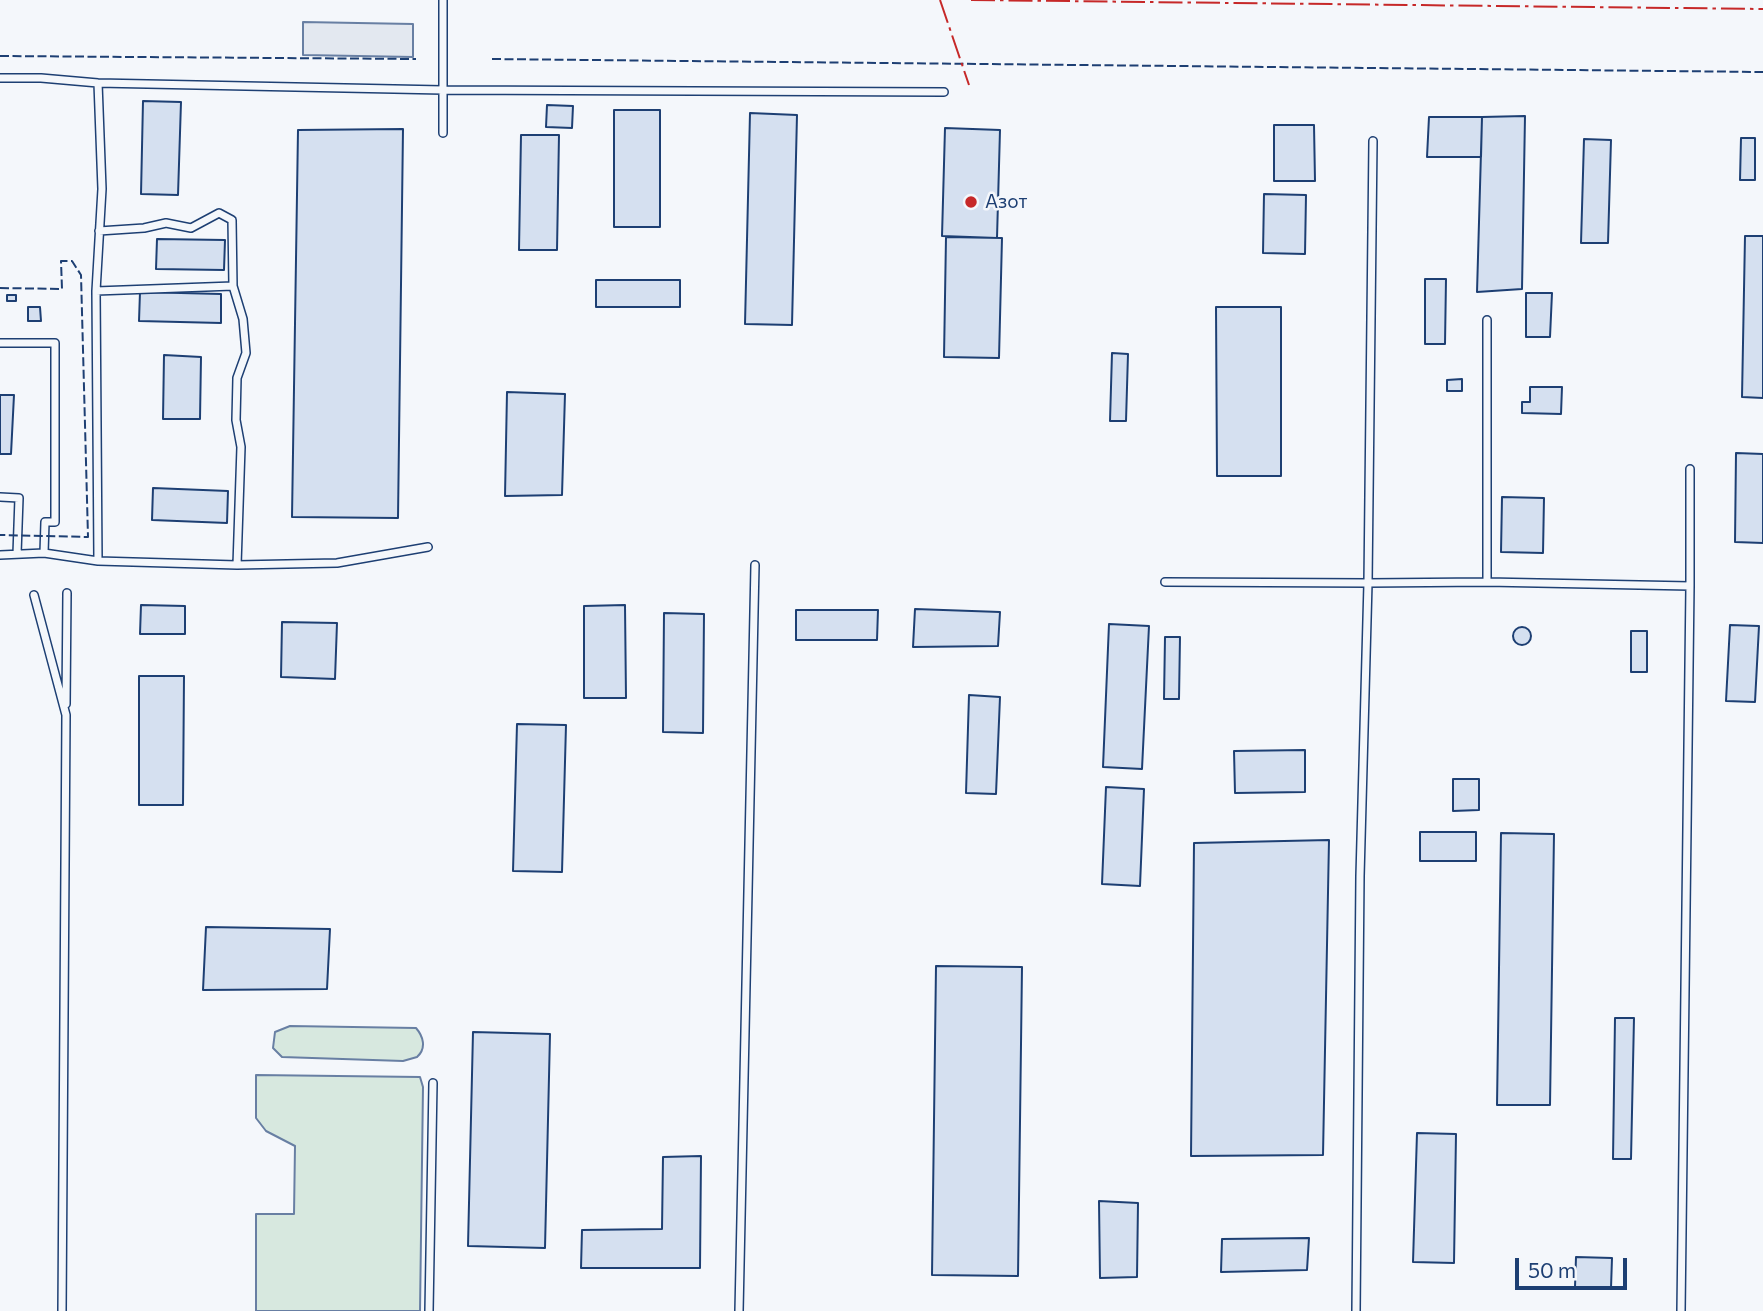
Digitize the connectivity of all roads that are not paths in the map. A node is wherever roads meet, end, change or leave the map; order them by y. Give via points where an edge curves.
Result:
1 (443, 0) edge
2 (0, 78) edge
3 (98, 83) junction
4 (443, 90) junction
5 (944, 92) dead end
6 (443, 133) dead end
7 (1373, 141) dead end
8 (99, 231) junction
9 (233, 286) junction
10 (96, 291) junction
11 (1487, 320) dead end
12 (0, 343) edge
13 (1690, 469) dead end
14 (0, 497) edge
15 (428, 547) dead end
16 (44, 553) junction
17 (18, 554) junction
18 (0, 555) edge
19 (98, 561) junction
20 (237, 565) junction
21 (755, 565) dead end
22 (1165, 582) dead end
23 (1487, 582) junction
24 (1368, 583) junction
25 (1690, 586) junction
26 (67, 593) dead end
27 (34, 595) dead end
28 (66, 715) junction
29 (433, 1083) dead end
30 (62, 1311) edge
31 (429, 1311) edge
32 (739, 1311) edge
33 (1356, 1311) edge
34 (1681, 1311) edge

1 - 4 lane
2 - 3 lane
3 - 4 lane
3 - 8 lane
4 - 5 lane
4 - 6 lane
7 - 24 lane
8 - 9 lane via 166,223 191,228 219,213 232,220
8 - 10 lane
9 - 10 lane
9 - 20 lane via 243,319 246,353 237,378 241,447
10 - 19 lane
11 - 23 lane
12 - 16 lane via 55,343 55,522 45,522
13 - 25 lane
14 - 17 lane via 19,498
15 - 20 lane via 337,563
16 - 17 lane
16 - 19 lane
17 - 18 lane
19 - 20 lane
21 - 32 lane
22 - 24 lane
23 - 24 lane
23 - 25 lane
24 - 33 lane
25 - 34 lane
26 - 28 lane
27 - 28 lane
28 - 30 lane
29 - 31 lane

